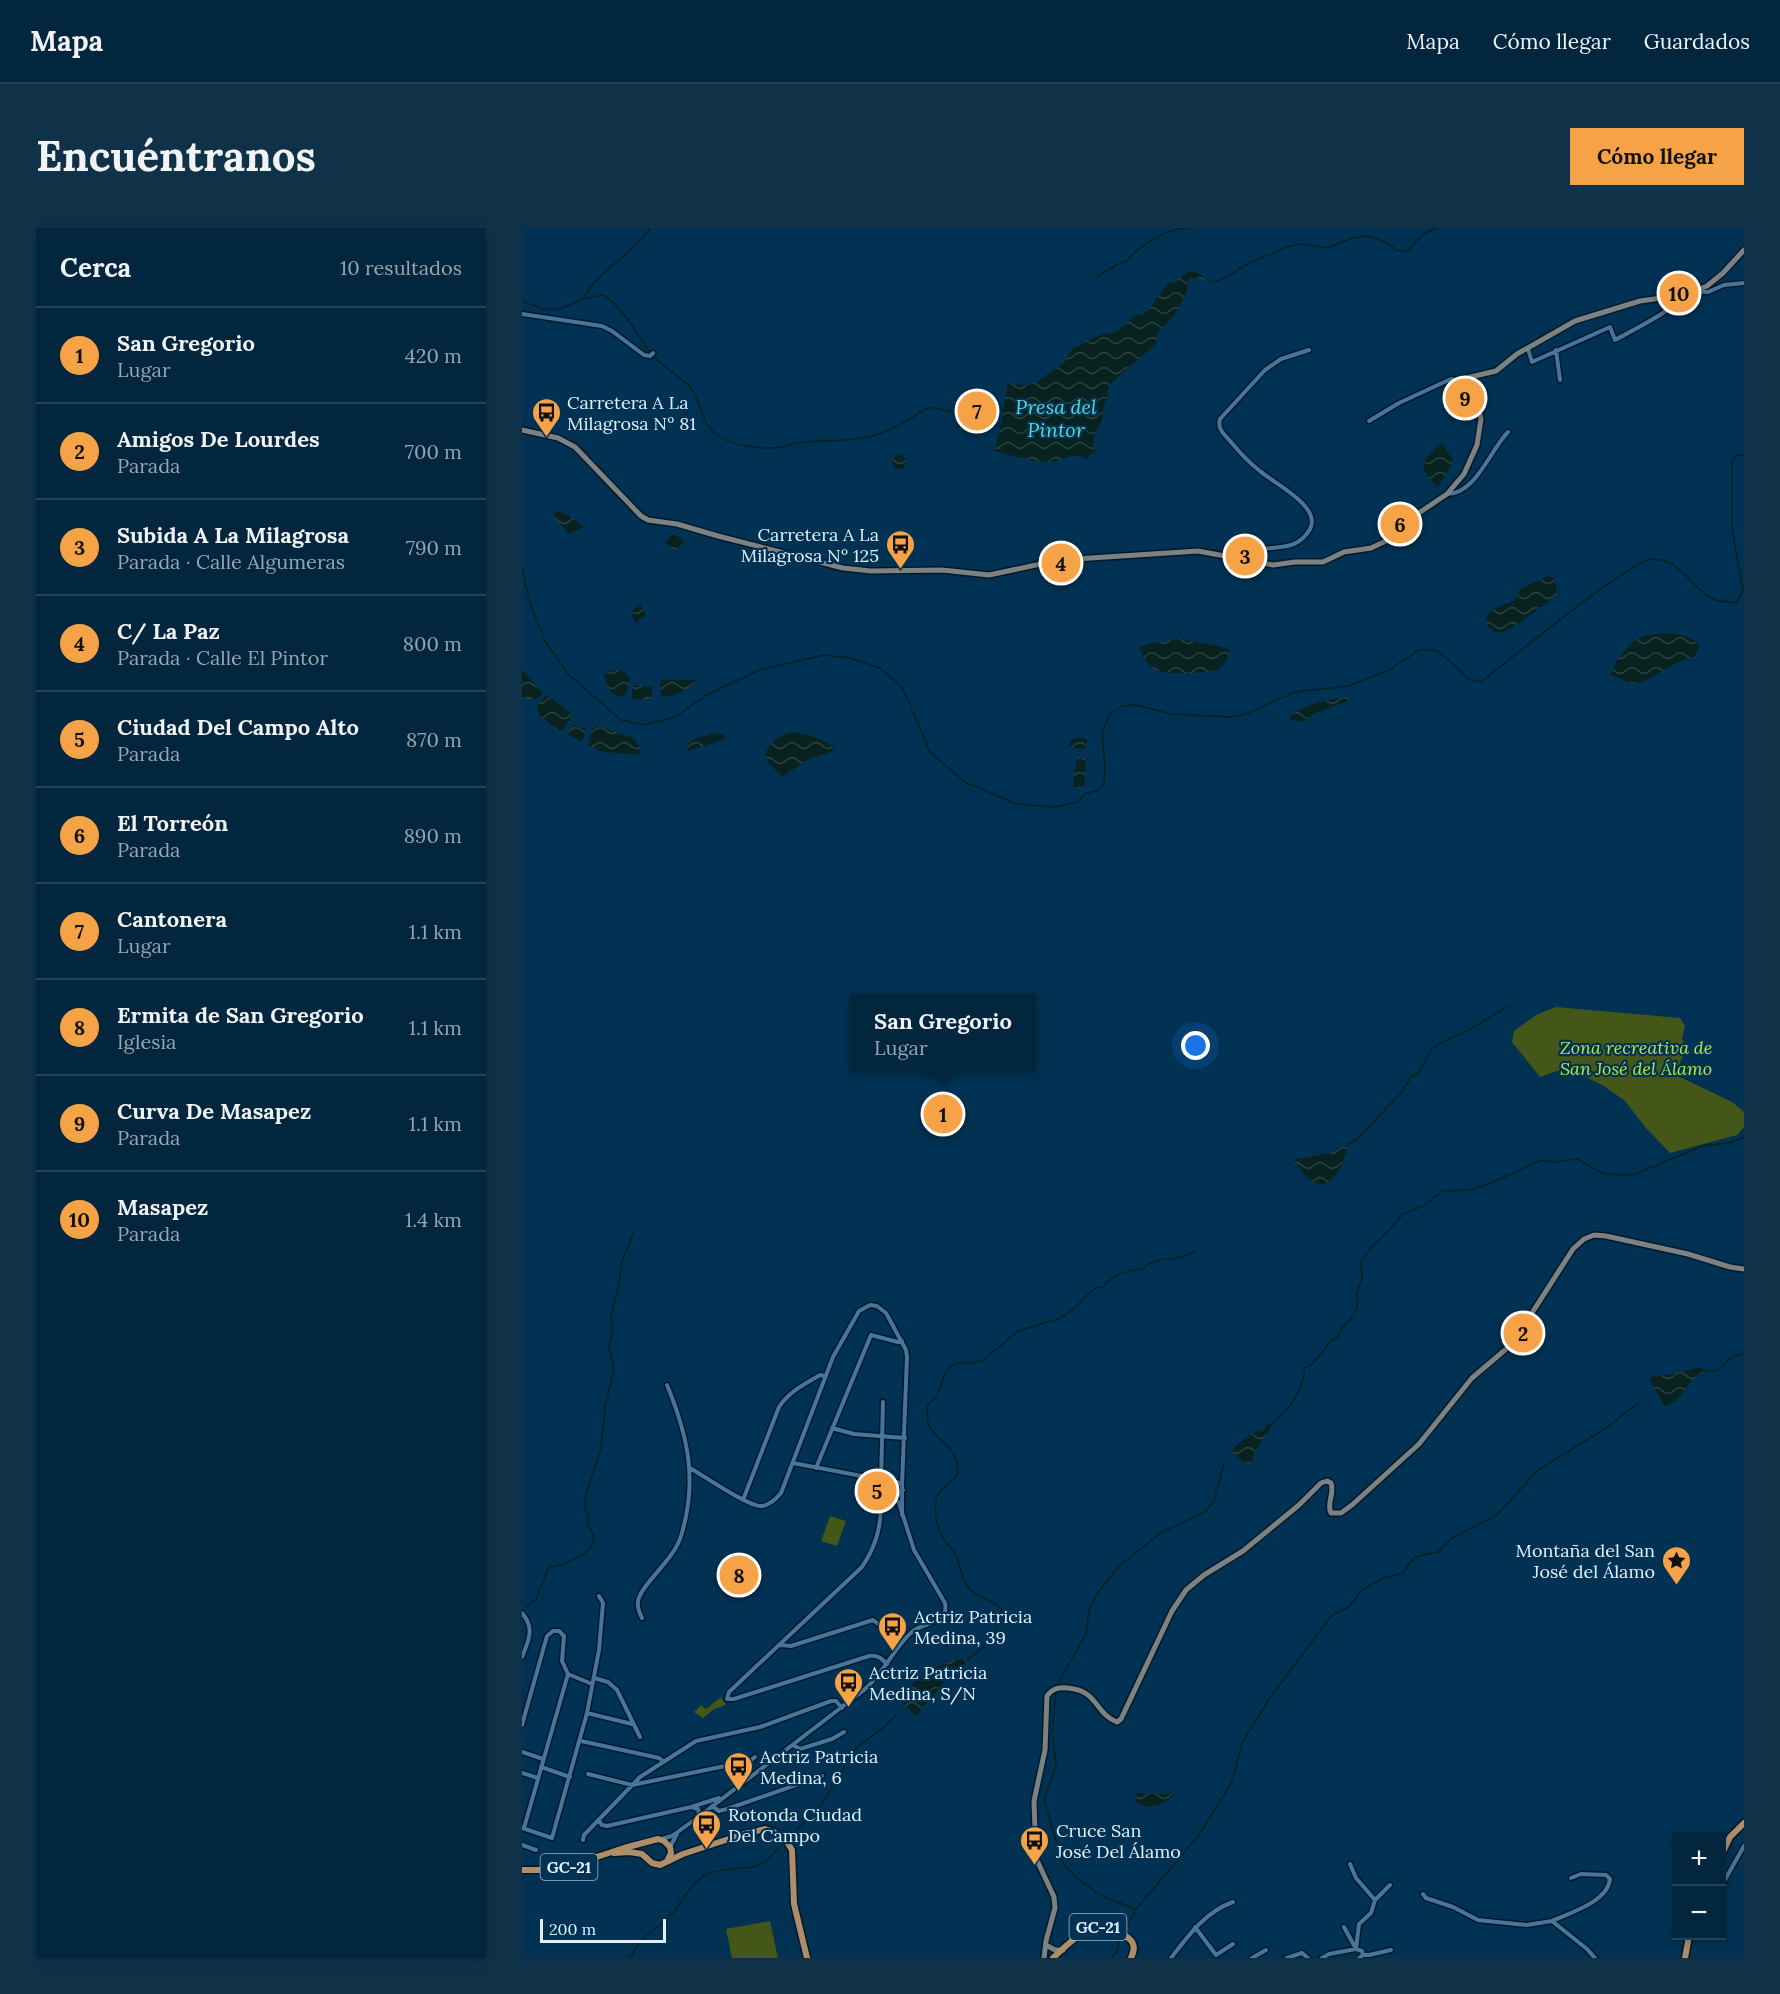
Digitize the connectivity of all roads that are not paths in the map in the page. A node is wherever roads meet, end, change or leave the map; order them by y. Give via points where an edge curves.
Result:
1 (1744, 250) edge
2 (1744, 283) edge
3 (1693, 291) junction
4 (1683, 295) junction
5 (522, 314) edge
6 (1528, 349) junction
7 (1309, 350) dead end
8 (1556, 350) junction
9 (653, 353) dead end
10 (1560, 380) dead end
11 (1460, 381) junction
12 (1369, 421) dead end
13 (522, 430) edge
14 (1508, 432) dead end
15 (1447, 494) junction
16 (1247, 559) junction
17 (1744, 1269) edge
18 (902, 1341) junction
19 (825, 1376) junction
20 (667, 1385) dead end
21 (883, 1402) dead end
22 (832, 1428) junction
23 (883, 1437) junction
24 (905, 1438) junction
25 (793, 1462) junction
26 (690, 1468) junction
27 (816, 1468) junction
28 (867, 1478) junction
29 (880, 1482) junction
30 (902, 1487) junction
31 (878, 1491) junction
32 (892, 1496) junction
33 (743, 1500) junction
34 (881, 1510) junction
35 (903, 1515) junction
36 (599, 1596) dead end
37 (522, 1613) edge
38 (642, 1618) dead end
39 (881, 1626) dead end
40 (780, 1645) junction
41 (522, 1657) edge
42 (887, 1664) junction
43 (568, 1674) junction
44 (594, 1678) junction
45 (592, 1684) junction
46 (842, 1708) junction
47 (587, 1713) junction
48 (632, 1724) junction
49 (522, 1725) edge
50 (844, 1732) dead end
51 (640, 1737) dead end
52 (580, 1742) junction
53 (793, 1745) junction
54 (522, 1752) edge
55 (755, 1757) dead end
56 (543, 1759) junction
57 (663, 1761) junction
58 (541, 1767) junction
59 (646, 1772) junction
60 (522, 1773) edge
61 (588, 1774) dead end
62 (822, 1776) dead end
63 (570, 1777) junction
64 (538, 1778) junction
65 (653, 1780) junction
66 (632, 1785) junction
67 (731, 1792) junction
68 (712, 1806) junction
69 (691, 1807) junction
70 (697, 1818) junction
71 (599, 1821) junction
72 (1744, 1823) edge
73 (523, 1828) edge
74 (679, 1831) junction
75 (583, 1840) dead end
76 (661, 1840) junction
77 (653, 1841) junction
78 (522, 1845) edge
79 (1726, 1846) edge
80 (1744, 1846) edge
81 (670, 1848) junction
82 (536, 1850) dead end
83 (614, 1853) junction
84 (683, 1854) junction
85 (646, 1857) junction
86 (664, 1863) junction
87 (1350, 1864) dead end
88 (522, 1870) edge
89 (1571, 1878) dead end
90 (1726, 1878) edge
91 (1390, 1885) dead end
92 (1423, 1894) dead end
93 (1375, 1900) junction
94 (1233, 1902) dead end
95 (1552, 1922) junction
96 (1195, 1927) junction
97 (1344, 1927) dead end
98 (1688, 1940) edge
99 (1233, 1944) dead end
100 (1046, 1945) junction
101 (1356, 1949) junction
102 (1063, 1950) junction
103 (1266, 1950) dead end
104 (1391, 1950) dead end
105 (1361, 1957) edge
106 (807, 1958) edge
107 (1044, 1958) edge
108 (1053, 1958) edge
109 (1131, 1958) edge
110 (1171, 1958) edge
111 (1252, 1958) edge
112 (1287, 1958) edge
113 (1308, 1958) edge
114 (1322, 1958) edge
115 (1594, 1958) edge
116 (1685, 1958) edge

1 - 3 street via 1724,273
2 - 3 street via 1708,292
3 - 4 street
4 - 6 street via 1640,301 1595,314 1565,326
4 - 8 street via 1615,340 1610,327
5 - 9 street via 602,326 644,355
6 - 8 street via 1532,362
6 - 11 street via 1496,371
7 - 16 street via 1265,370 1218,423 1243,457 1292,493 1312,517 1309,530 1294,545 1263,549
8 - 10 street
11 - 12 street via 1451,379
11 - 15 street via 1459,386 1482,419 1472,459
13 - 16 street via 558,438 575,447 648,520 677,524 843,568 989,575 1060,560 1198,551
14 - 15 street via 1471,482
15 - 16 street via 1371,548 1344,552 1323,562 1273,565
17 - 100 street via 1606,1236 1584,1239 1559,1270 1512,1344 1472,1378 1419,1444 1352,1505 1341,1513 1330,1513 1328,1504 1333,1488 1327,1481 1321,1483 1243,1551 1186,1590 1172,1611 1121,1719 1117,1722 1106,1716 1084,1691 1065,1687 1051,1691 1047,1696 1044,1762 1034,1801 1035,1858 1055,1908
18 - 19 street via 886,1313 870,1305 859,1311 851,1323
18 - 22 street via 871,1335
18 - 24 street via 908,1357
19 - 25 street
19 - 33 street via 820,1375 784,1399
20 - 26 street via 686,1439
21 - 23 street
22 - 23 street
22 - 27 street
23 - 24 street
23 - 29 street
24 - 30 street
25 - 27 street
25 - 33 street via 775,1500 762,1506
26 - 33 street
26 - 38 street via 681,1535 670,1557 640,1595 638,1608
27 - 28 street
28 - 29 street
28 - 31 street
29 - 30 street via 897,1482
29 - 31 street
30 - 32 street via 901,1494
30 - 35 street
31 - 32 street via 883,1496
31 - 34 street
32 - 34 street via 882,1500
32 - 35 street
34 - 40 street via 878,1538 862,1567
35 - 42 street via 914,1550 946,1609 938,1621 911,1633
36 - 44 street via 603,1604
37 - 41 street via 530,1623 531,1634
39 - 40 street via 873,1620 791,1646
40 - 42 street via 729,1692 727,1699 869,1656 875,1655
42 - 46 street via 873,1682
43 - 45 street
43 - 49 street via 562,1661 564,1636 552,1631 547,1636
43 - 56 street
44 - 45 street
44 - 48 street via 617,1690
45 - 47 street
46 - 53 street
46 - 57 street via 831,1701 760,1727 696,1741
47 - 48 street
47 - 52 street
48 - 51 street
50 - 53 street via 809,1747 800,1749
52 - 57 street
52 - 63 street
53 - 67 street
54 - 56 street
55 - 65 street
56 - 58 street
57 - 59 street
58 - 63 street
58 - 64 street
59 - 65 street via 647,1779
59 - 66 street
60 - 64 street
61 - 66 street
62 - 68 street via 728,1809 719,1811
63 - 73 street via 552,1838
64 - 73 street
65 - 66 street
66 - 71 street
67 - 68 street
67 - 69 street
68 - 70 street
69 - 70 street via 698,1809
69 - 71 street via 607,1826
70 - 74 street
71 - 75 street
72 - 79 main road
74 - 76 street
74 - 81 street
76 - 77 main road, GC-21
76 - 81 main road
77 - 83 main road, GC-21
77 - 85 main road via 647,1846
78 - 82 street
80 - 90 street
81 - 84 main road
81 - 86 main road via 670,1857
83 - 85 main road, GC-21
83 - 88 main road, GC-21 via 557,1870
84 - 86 main road
84 - 106 main road via 765,1829 787,1842 792,1850 794,1904
85 - 86 main road, GC-21 via 652,1863
87 - 93 street via 1356,1878
89 - 95 street via 1581,1874 1606,1875 1610,1882 1590,1904
91 - 93 street
92 - 95 street via 1478,1920 1527,1925
93 - 101 street via 1371,1913 1359,1924
94 - 96 street
95 - 115 street
96 - 99 street via 1216,1955
96 - 110 street
97 - 101 street
98 - 116 main road
100 - 102 street
100 - 107 street
100 - 108 street
101 - 105 street via 1362,1951
101 - 114 street
102 - 108 main road, GC-21
102 - 109 main road, GC-21 via 1088,1930 1102,1927 1133,1942
103 - 111 street
104 - 105 street
112 - 113 street via 1302,1953

